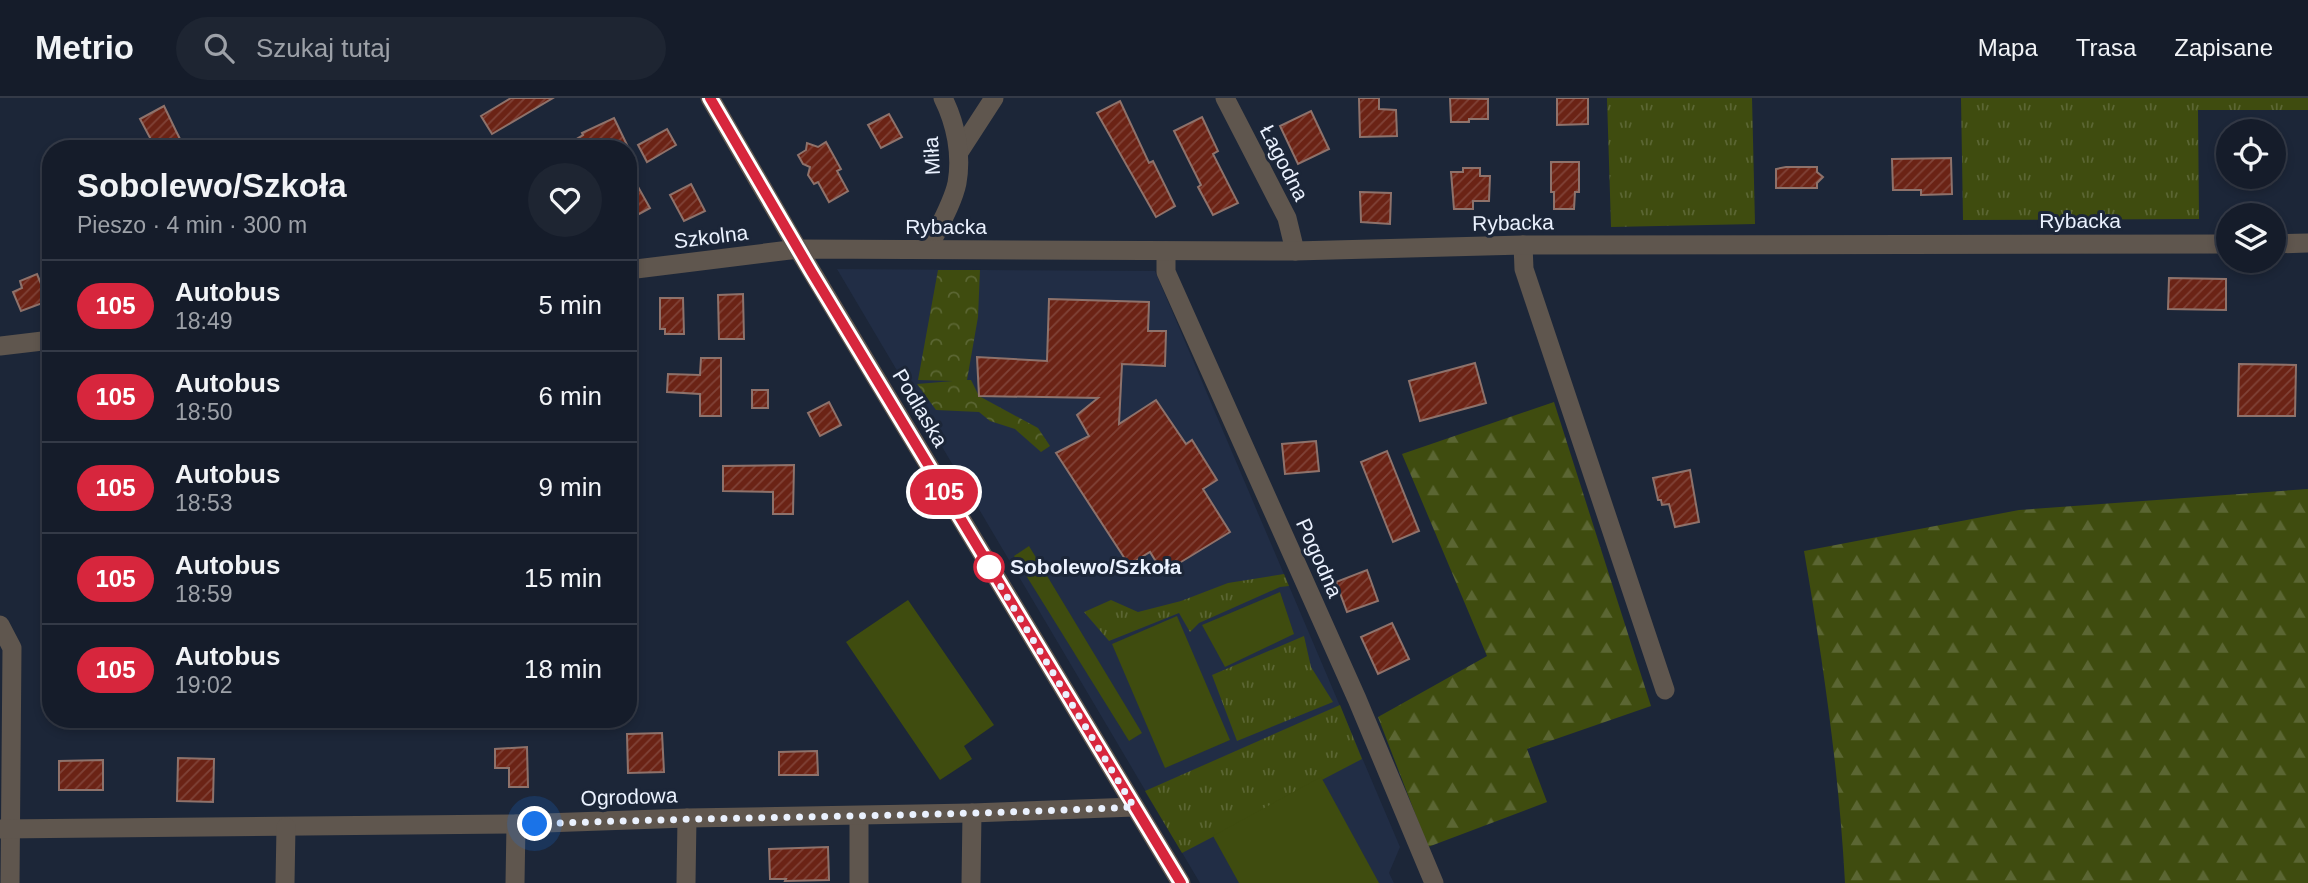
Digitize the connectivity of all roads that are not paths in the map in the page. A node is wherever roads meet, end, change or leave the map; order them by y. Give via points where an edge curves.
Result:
1 (710, 98) edge
2 (943, 98) edge
3 (993, 98) edge
4 (1225, 98) edge
5 (959, 152) junction
6 (2286, 243) edge
7 (2308, 243) edge
8 (1523, 244) junction
9 (2216, 244) edge
10 (798, 249) junction
11 (928, 249) junction
12 (1166, 251) junction
13 (1295, 251) junction
14 (637, 269) edge
15 (42, 341) edge
16 (0, 346) edge
17 (0, 625) edge
18 (1665, 690) dead end
19 (1134, 807) junction
20 (972, 813) junction
21 (859, 816) junction
22 (687, 818) junction
23 (516, 824) junction
24 (286, 827) junction
25 (5, 829) edge
26 (10, 883) edge
27 (285, 883) edge
28 (515, 883) edge
29 (685, 883) edge
30 (859, 883) edge
31 (971, 883) edge
32 (1181, 883) edge
33 (1434, 883) edge

1 - 10 street, Podlaska
2 - 5 street, Miła
3 - 5 street
4 - 13 street, Łagodna via 1287,218
5 - 11 street, Miła via 956,186
6 - 7 street
8 - 9 street, Rybacka
8 - 13 street, Rybacka
8 - 18 street via 1524,269
10 - 11 street, Rybacka
10 - 14 street, Szkolna
10 - 19 street, Podlaska
11 - 12 street, Rybacka
12 - 13 street, Rybacka
12 - 33 street, Pogodna via 1166,272
15 - 16 street
17 - 25 street via 12,649
19 - 20 street, Ogrodowa
19 - 32 street, Podlaska
20 - 21 street, Ogrodowa
20 - 31 street
21 - 22 street, Ogrodowa
21 - 30 street
22 - 23 street, Ogrodowa
22 - 29 street
23 - 24 street, Ogrodowa
23 - 28 street
24 - 25 street, Ogrodowa
24 - 27 street
25 - 26 street

